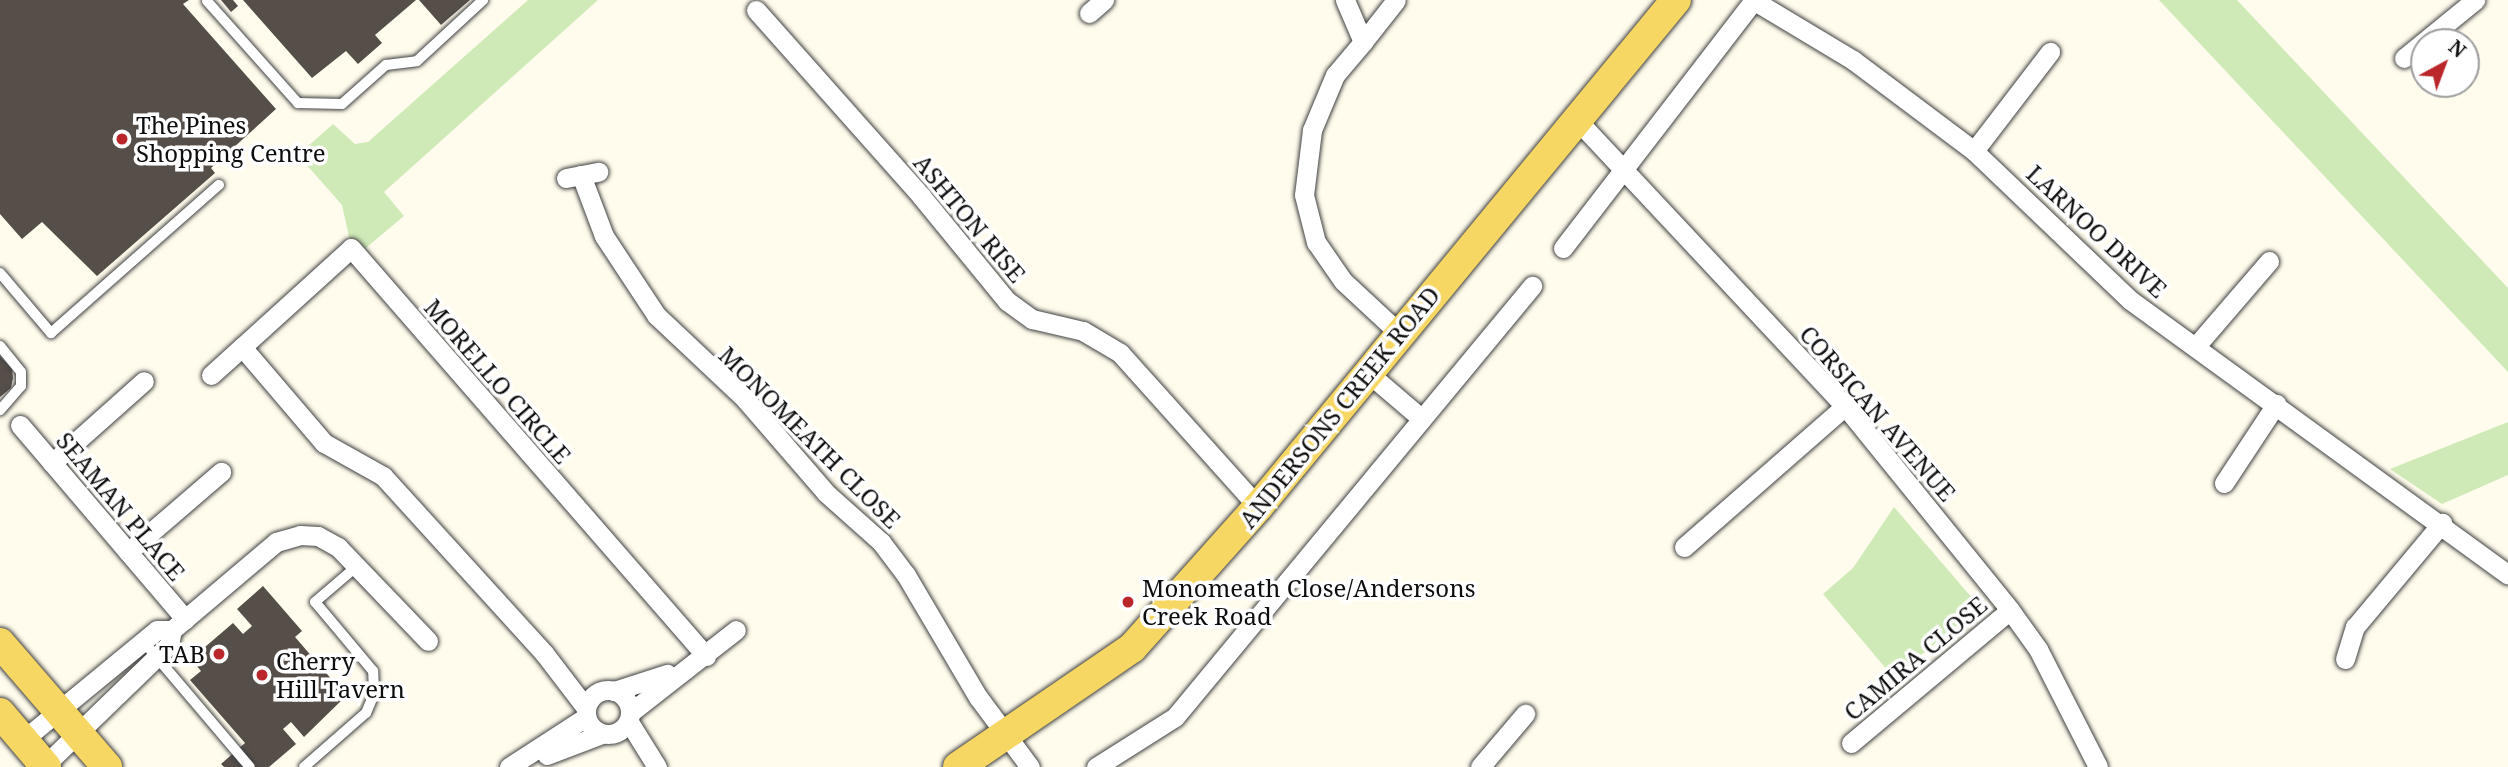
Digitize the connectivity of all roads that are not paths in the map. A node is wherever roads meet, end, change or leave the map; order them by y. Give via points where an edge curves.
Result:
1 (483, 0) edge
2 (1345, 0) edge
3 (1396, 0) edge
4 (1676, 0) edge
5 (1754, 0) edge
6 (2475, 0) edge
7 (207, 1) edge
8 (756, 10) dead end
9 (1363, 42) junction
10 (2050, 52) dead end
11 (2404, 58) dead end
12 (1578, 121) junction
13 (1974, 151) junction
14 (1624, 170) junction
15 (582, 175) dead end
16 (219, 185) dead end
17 (1563, 248) dead end
18 (2269, 261) dead end
19 (0, 274) edge
20 (1532, 286) dead end
21 (1399, 333) junction
22 (0, 346) edge
23 (2196, 346) junction
24 (242, 348) junction
25 (1367, 372) junction
26 (211, 376) dead end
27 (145, 381) dead end
28 (2276, 404) junction
29 (1845, 406) junction
30 (0, 410) edge
31 (1423, 419) junction
32 (20, 425) dead end
33 (52, 463) junction
34 (221, 472) dead end
35 (2224, 482) dead end
36 (1258, 507) junction
37 (2442, 523) junction
38 (1684, 547) dead end
39 (128, 552) junction
40 (356, 566) junction
41 (2508, 575) edge
42 (2010, 610) junction
43 (178, 625) junction
44 (736, 630) dead end
45 (143, 641) junction
46 (428, 642) dead end
47 (0, 643) edge
48 (544, 653) junction
49 (156, 656) junction
50 (706, 656) junction
51 (2344, 659) dead end
52 (682, 670) junction
53 (608, 691) junction
54 (58, 710) junction
55 (0, 713) edge
56 (586, 713) junction
57 (1525, 714) dead end
58 (620, 725) junction
59 (78, 734) junction
60 (1006, 735) junction
61 (23, 740) junction
62 (1851, 743) dead end
63 (651, 760) edge
64 (514, 764) edge
65 (45, 766) edge
66 (107, 767) edge
67 (250, 767) edge
68 (304, 767) edge
69 (958, 767) edge
70 (1030, 767) edge
71 (1096, 767) edge
72 (1480, 767) edge
73 (2098, 767) edge

1 - 7 lane via 416,61 386,65 342,104 298,103
2 - 9 street
3 - 9 street
4 - 12 main road, ANDERSONS CREEK ROAD
5 - 13 street, LARNOO DRIVE via 1853,60
5 - 14 street
6 - 11 street
8 - 36 street, ASHTON RISE via 1007,301 1031,319 1083,331 1120,353
9 - 21 street via 1335,75 1312,130 1304,195 1316,242 1343,281
10 - 13 street
12 - 14 street, CORSICAN AVENUE
12 - 21 main road, ANDERSONS CREEK ROAD
13 - 23 street, LARNOO DRIVE via 2130,300
14 - 17 street
14 - 29 street, CORSICAN AVENUE
15 - 60 street, MONOMEATH CLOSE via 604,236 649,306 745,399 826,493 881,542
16 - 19 lane via 51,333
18 - 23 street
20 - 31 street
21 - 25 main road, ANDERSONS CREEK ROAD
22 - 30 lane via 21,372 21,386
23 - 28 street, LARNOO DRIVE
24 - 26 street, MORELLO CIRCLE
24 - 48 street via 324,443 383,476
24 - 50 street, MORELLO CIRCLE via 351,248
25 - 31 street
25 - 36 main road, ANDERSONS CREEK ROAD
27 - 33 street
28 - 35 street
28 - 37 street, LARNOO DRIVE
29 - 38 street
29 - 42 street, CORSICAN AVENUE
31 - 71 street via 1175,716
32 - 33 street, SEAMAN PLACE
33 - 39 street, SEAMAN PLACE
34 - 39 street
36 - 60 main road, ANDERSONS CREEK ROAD via 1132,648
37 - 41 street, LARNOO DRIVE
37 - 51 street via 2355,627
39 - 43 street, SEAMAN PLACE
40 - 43 street via 328,541 300,535 276,542
40 - 46 street
40 - 68 lane via 315,602 373,671 374,694 366,713
42 - 62 street, CAMIRA CLOSE
42 - 73 street, CORSICAN AVENUE via 2038,649
43 - 45 street via 157,629
43 - 49 street via 169,645
44 - 50 street
45 - 49 lane
45 - 54 street
47 - 54 main road
48 - 53 street via 584,685
48 - 56 street
49 - 59 street
49 - 67 lane
50 - 52 street
52 - 53 street
52 - 58 street
53 - 56 street
53 - 58 street via 626,699
54 - 59 main road
54 - 61 street
55 - 61 main road
56 - 58 street
56 - 64 street
57 - 72 street
58 - 63 street
58 - 64 street
59 - 65 street
59 - 66 main road
60 - 69 main road, ANDERSONS CREEK ROAD
60 - 70 street, MONOMEATH CLOSE
61 - 65 main road

